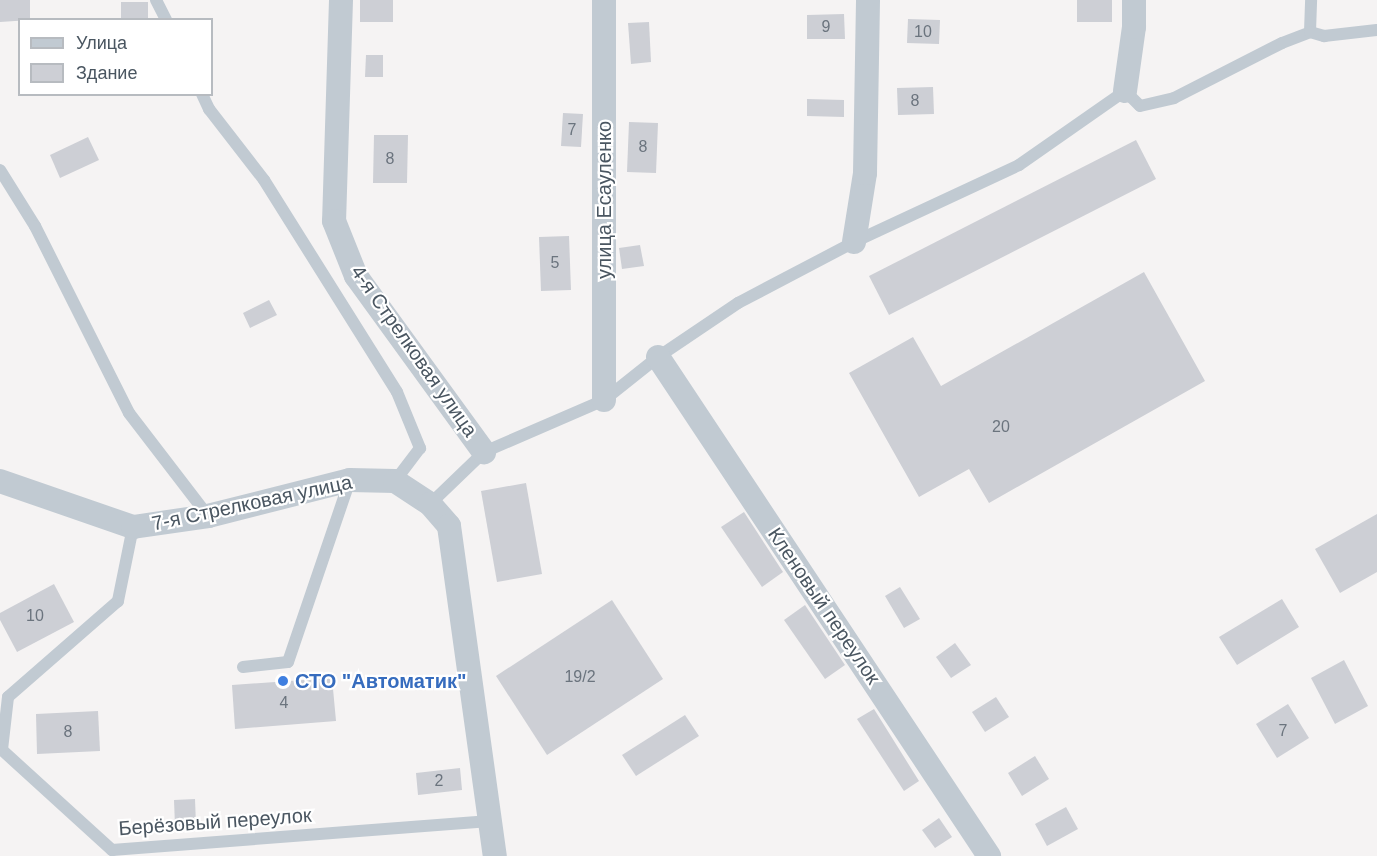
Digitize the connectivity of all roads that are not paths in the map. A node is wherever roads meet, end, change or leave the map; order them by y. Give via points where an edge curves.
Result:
1 (156, 0) edge
2 (340, 0) edge
3 (604, 0) edge
4 (868, 0) edge
5 (1134, 0) edge
6 (1311, 0) edge
7 (165, 18) edge
8 (1377, 30) edge
9 (1310, 32) junction
10 (1125, 91) junction
11 (203, 96) edge
12 (0, 170) edge
13 (854, 242) junction
14 (658, 357) junction
15 (604, 400) junction
16 (484, 452) junction
17 (350, 480) junction
18 (0, 481) edge
19 (395, 481) junction
20 (430, 504) junction
21 (208, 516) junction
22 (133, 527) junction
23 (243, 667) dead end
24 (490, 821) junction
25 (495, 856) edge
26 (989, 856) edge

1 - 7 lane
2 - 16 street, 4-я Стрелковая улица via 334,221 356,276
3 - 15 street, улица Есауленко
4 - 13 street via 865,173
5 - 10 street
6 - 9 lane
8 - 9 lane via 1324,36
9 - 10 lane via 1174,98 1140,106
10 - 13 lane via 1019,165
11 - 19 lane via 264,180 397,392 420,448
12 - 21 lane via 35,226 129,413
13 - 14 lane via 738,303
14 - 15 lane
14 - 26 street, Кленовый переулок
15 - 16 lane
16 - 20 lane
17 - 19 street, 7-я Стрелковая улица
17 - 21 street, 7-я Стрелковая улица
17 - 23 lane via 288,662
18 - 22 street, 7-я Стрелковая улица
19 - 20 street
20 - 24 street via 449,526
21 - 22 street, 7-я Стрелковая улица
22 - 24 lane, Берёзовый переулок via 118,600 8,697 2,750 112,850
24 - 25 street

